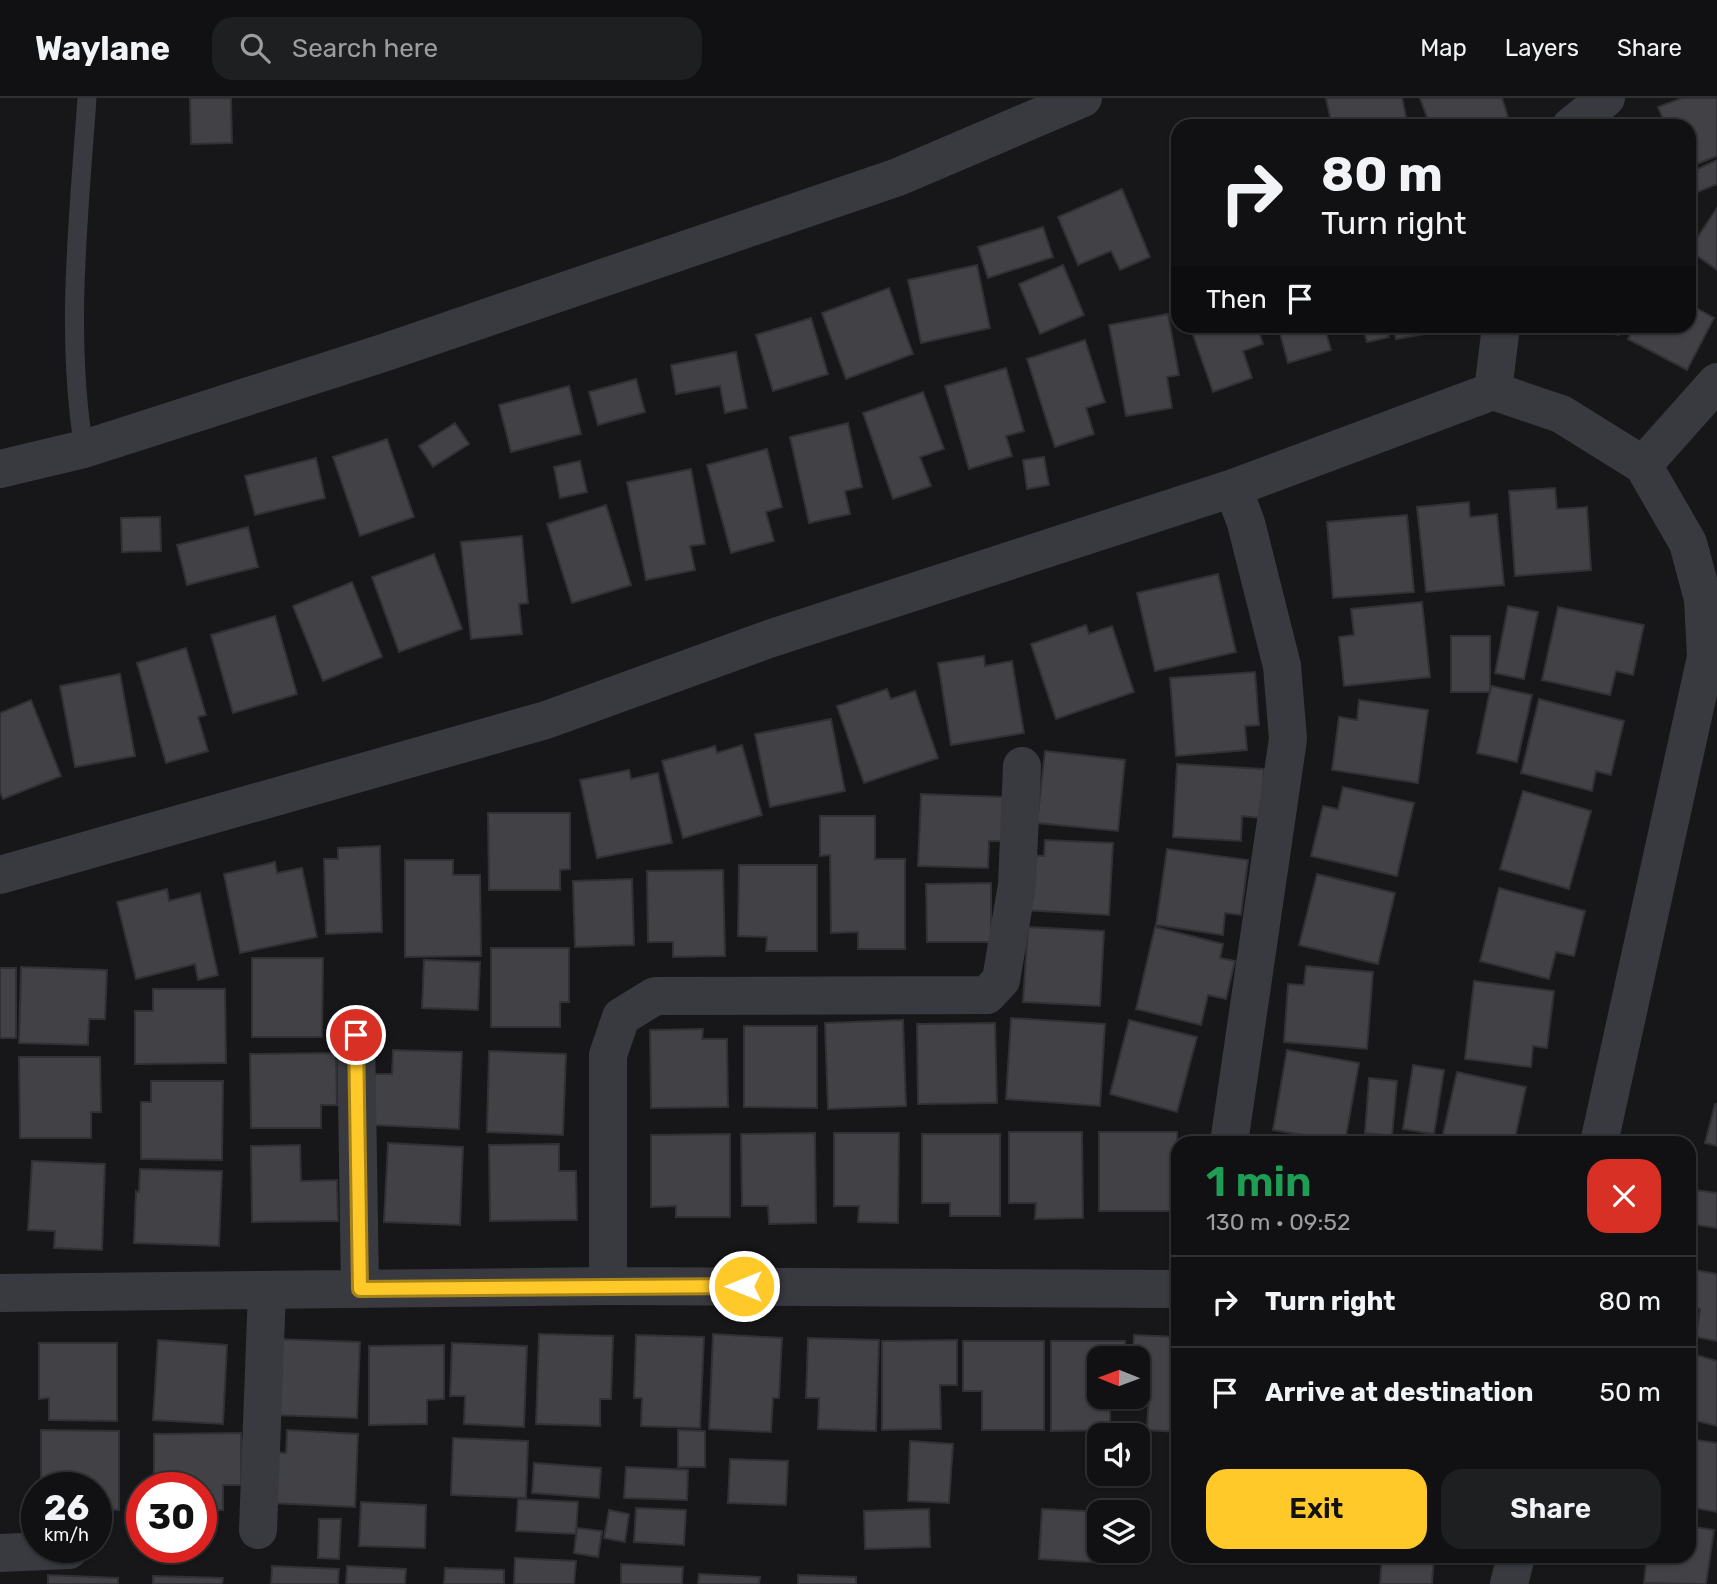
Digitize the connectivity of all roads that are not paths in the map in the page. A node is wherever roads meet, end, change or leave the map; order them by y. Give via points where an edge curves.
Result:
1 (87, 98) edge
2 (1083, 98) edge
3 (1606, 98) edge
4 (1580, 119) edge
5 (1500, 333) edge
6 (1717, 382) edge
7 (1493, 391) junction
8 (84, 449) junction
9 (1643, 465) junction
10 (0, 469) edge
11 (1233, 488) junction
12 (1022, 766) dead end
13 (0, 875) edge
14 (356, 1035) dead end
15 (1230, 1136) edge
16 (1601, 1136) edge
17 (608, 1286) junction
18 (360, 1289) junction
19 (1171, 1289) edge
20 (267, 1290) junction
21 (0, 1293) edge
22 (258, 1531) dead end
23 (21, 1552) edge
24 (0, 1553) edge
25 (1514, 1563) edge
26 (1509, 1584) edge

1 - 8 lane via 75,279 76,405
2 - 8 street via 898,177 383,353
3 - 4 street
5 - 7 street
6 - 9 street
7 - 9 street via 1561,414
7 - 11 street
8 - 10 street
9 - 16 street via 1688,543 1703,599 1706,657
11 - 13 street via 766,640 546,720
11 - 15 street via 1282,666 1288,739
12 - 17 street via 1017,885 1001,980 987,995 655,996 621,1017 608,1055
14 - 18 street
17 - 18 street
17 - 19 street
18 - 20 street
20 - 21 street
20 - 22 street
23 - 24 street
25 - 26 street

